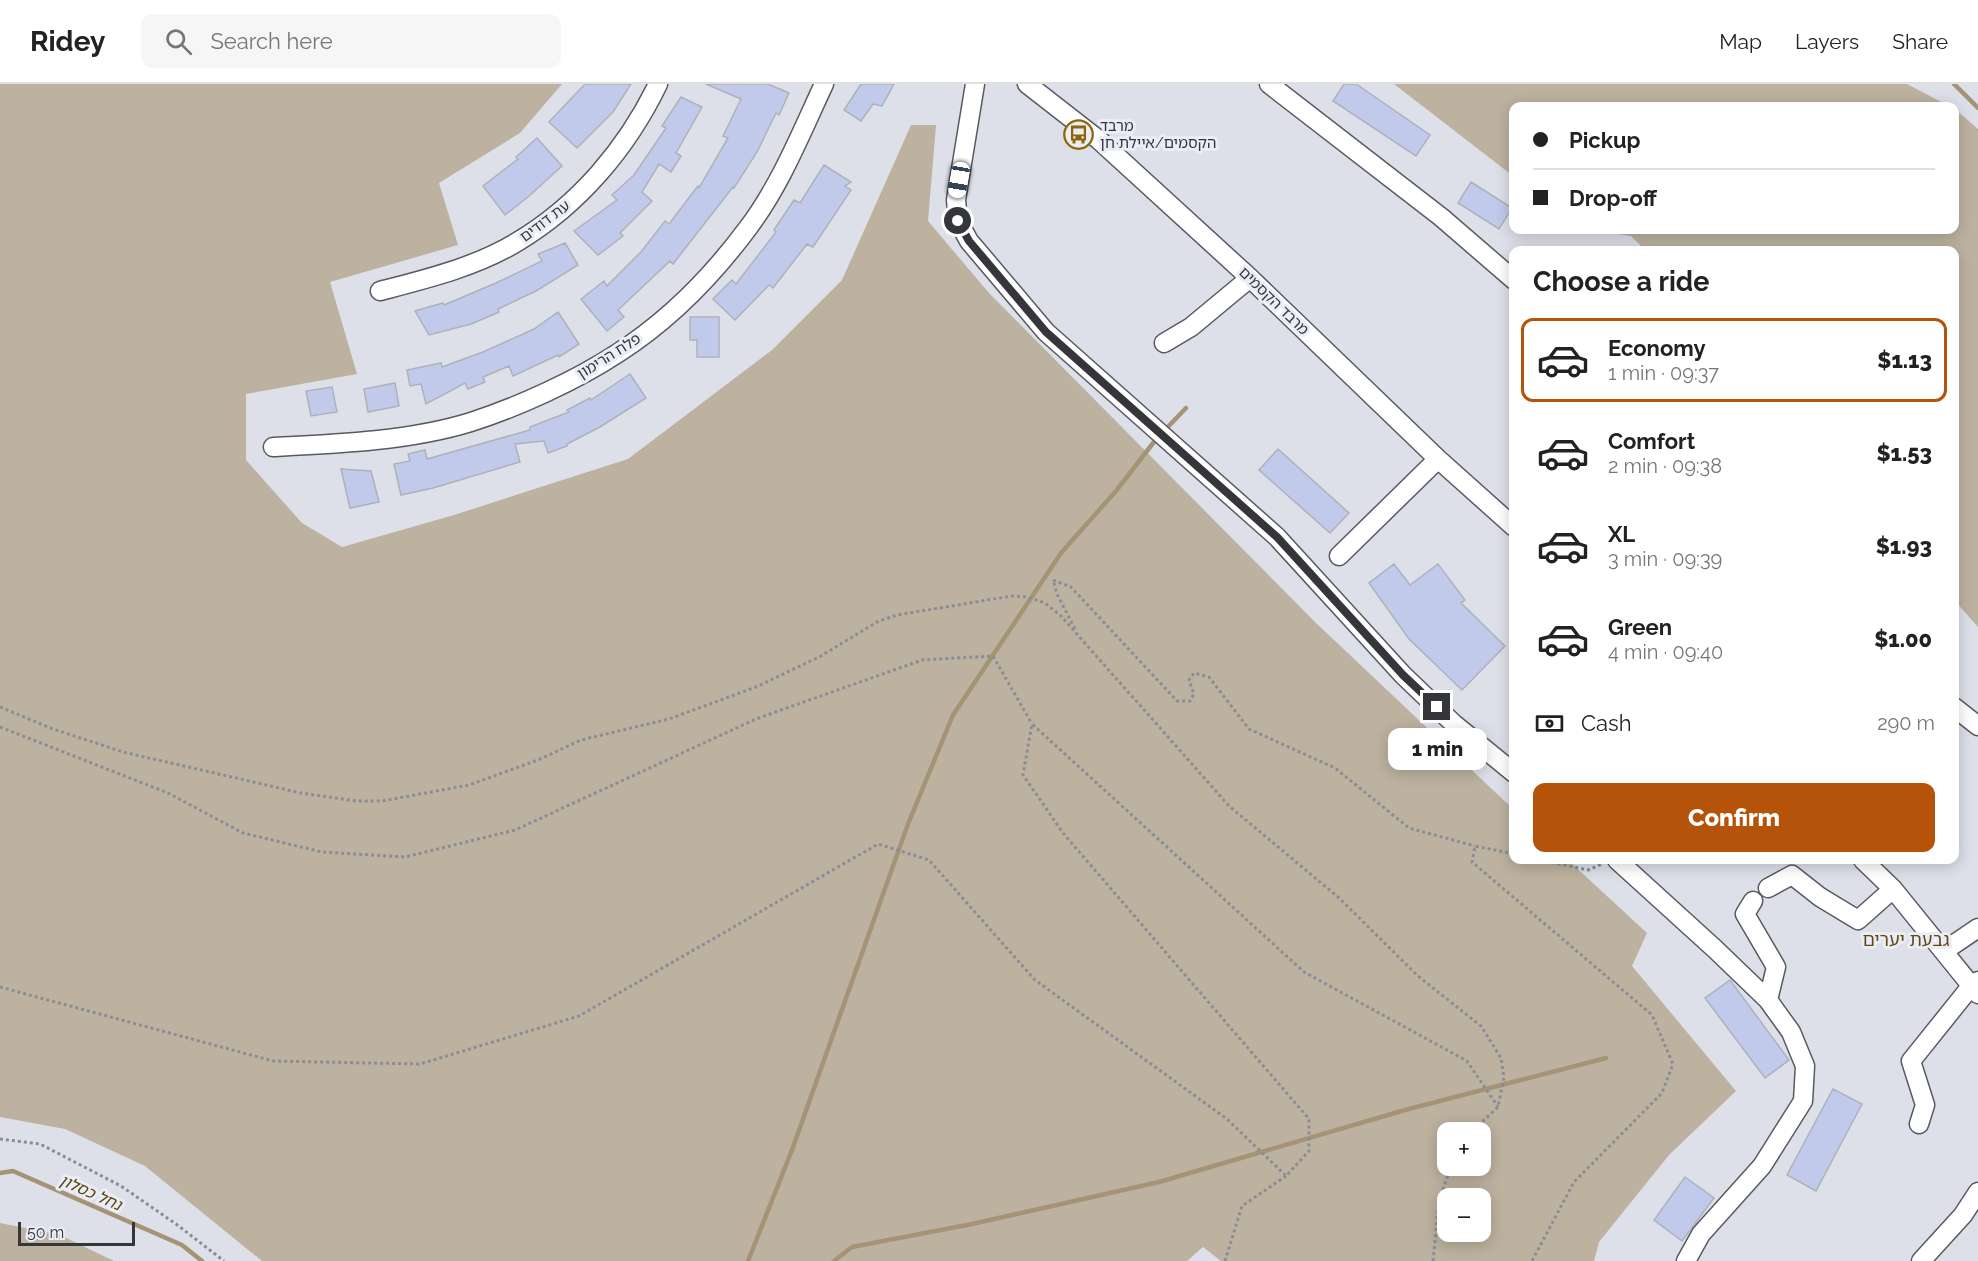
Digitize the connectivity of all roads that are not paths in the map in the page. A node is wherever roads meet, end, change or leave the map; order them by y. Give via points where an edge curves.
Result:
1 (658, 84) edge
2 (824, 84) edge
3 (975, 84) edge
4 (1027, 84) edge
5 (1269, 84) edge
6 (1509, 276) edge
7 (1250, 278) junction
8 (380, 291) dead end
9 (1164, 343) dead end
10 (273, 447) dead end
11 (1438, 459) junction
12 (1509, 523) edge
13 (1339, 556) dead end
14 (1959, 711) edge
15 (1978, 726) edge
16 (1509, 769) edge
17 (1616, 864) edge
18 (1867, 864) edge
19 (1768, 888) dead end
20 (1893, 889) junction
21 (1753, 902) dead end
22 (1978, 928) edge
23 (1944, 951) junction
24 (1976, 987) edge
25 (1768, 1000) junction
26 (1919, 1124) dead end
27 (1978, 1192) edge
28 (1686, 1261) edge
29 (1921, 1261) edge

1 - 8 street, עת דודים via 610,162 543,225 483,259
2 - 10 street, פלח הרימון via 786,166 749,227 688,296 618,353 577,376 470,422 375,440
3 - 16 street via 956,200 958,221 969,241 1046,332 1277,537 1403,675
4 - 7 street, מרבד הקסמים via 1099,140
5 - 6 street
7 - 9 street via 1191,327
7 - 11 street, מרבד הקסמים
11 - 12 street, מרבד הקסמים
11 - 13 street
14 - 15 street
17 - 25 street
18 - 20 street
19 - 20 street via 1792,875 1858,920
20 - 23 street
21 - 25 street via 1744,914 1776,967
22 - 23 street
23 - 24 street
24 - 26 street via 1911,1061 1924,1105
25 - 28 street via 1791,1032 1805,1066 1803,1101 1762,1166 1701,1233
27 - 29 street via 1963,1215

